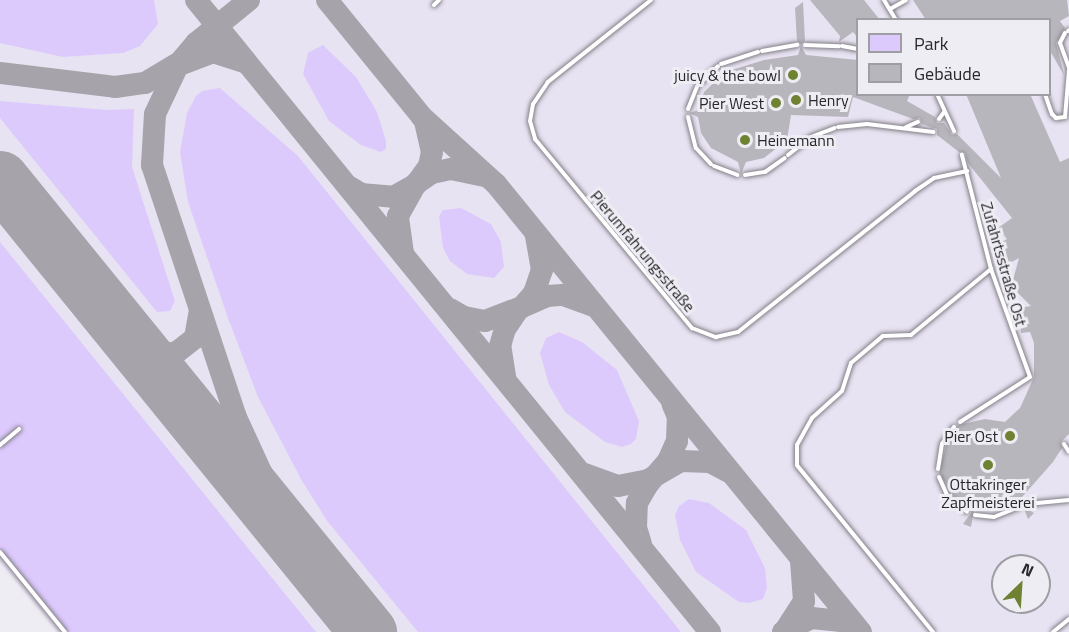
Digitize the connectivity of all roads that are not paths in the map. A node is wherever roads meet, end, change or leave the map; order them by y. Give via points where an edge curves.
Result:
1 (439, 0) edge
2 (651, 0) edge
3 (884, 0) edge
4 (906, 0) edge
5 (434, 4) dead end
6 (890, 9) junction
7 (895, 18) edge
8 (1066, 32) edge
9 (797, 45) dead end
10 (805, 45) dead end
11 (856, 49) edge
12 (1069, 69) edge
13 (938, 96) edge
14 (1046, 96) edge
15 (688, 109) dead end
16 (944, 112) junction
17 (688, 117) dead end
18 (939, 119) dead end
19 (918, 122) dead end
20 (906, 127) junction
21 (954, 131) dead end
22 (934, 132) dead end
23 (962, 155) dead end
24 (967, 171) junction
25 (737, 175) dead end
26 (745, 175) dead end
27 (991, 269) junction
28 (960, 422) dead end
29 (954, 427) dead end
30 (19, 429) dead end
31 (1064, 444) dead end
32 (0, 445) edge
33 (1069, 452) edge
34 (938, 469) dead end
35 (939, 477) dead end
36 (1069, 500) edge
37 (1027, 504) dead end
38 (1019, 507) dead end
39 (968, 512) dead end
40 (975, 515) dead end
41 (0, 552) edge
42 (1069, 619) edge
43 (64, 632) edge
44 (933, 632) edge
45 (1053, 632) edge

1 - 5 lane
2 - 24 lane, Pierumfahrungsstraße via 548,82 533,104 530,122 535,139 692,328 716,337 738,332 915,190 934,178
3 - 6 lane
4 - 6 lane
6 - 7 lane
8 - 12 lane
9 - 15 lane via 760,51 720,65 698,85
10 - 11 lane
12 - 14 lane via 1065,117 1052,114
13 - 16 lane
16 - 18 lane
16 - 21 lane
17 - 25 lane via 696,148 713,165
19 - 20 lane
20 - 22 lane
20 - 26 lane via 836,128 811,137 765,172
23 - 24 lane, Zufahrtsstraße Ost
24 - 27 lane, Zufahrtsstraße Ost
27 - 28 lane, Zufahrtsstraße Ost via 1030,377
27 - 44 lane via 911,335 883,336 851,363 842,391 812,418 796,445 797,465
29 - 34 lane via 942,444
30 - 32 lane
31 - 33 lane
35 - 39 lane via 947,495
36 - 37 lane
38 - 40 lane via 994,517
41 - 43 lane
42 - 45 lane

